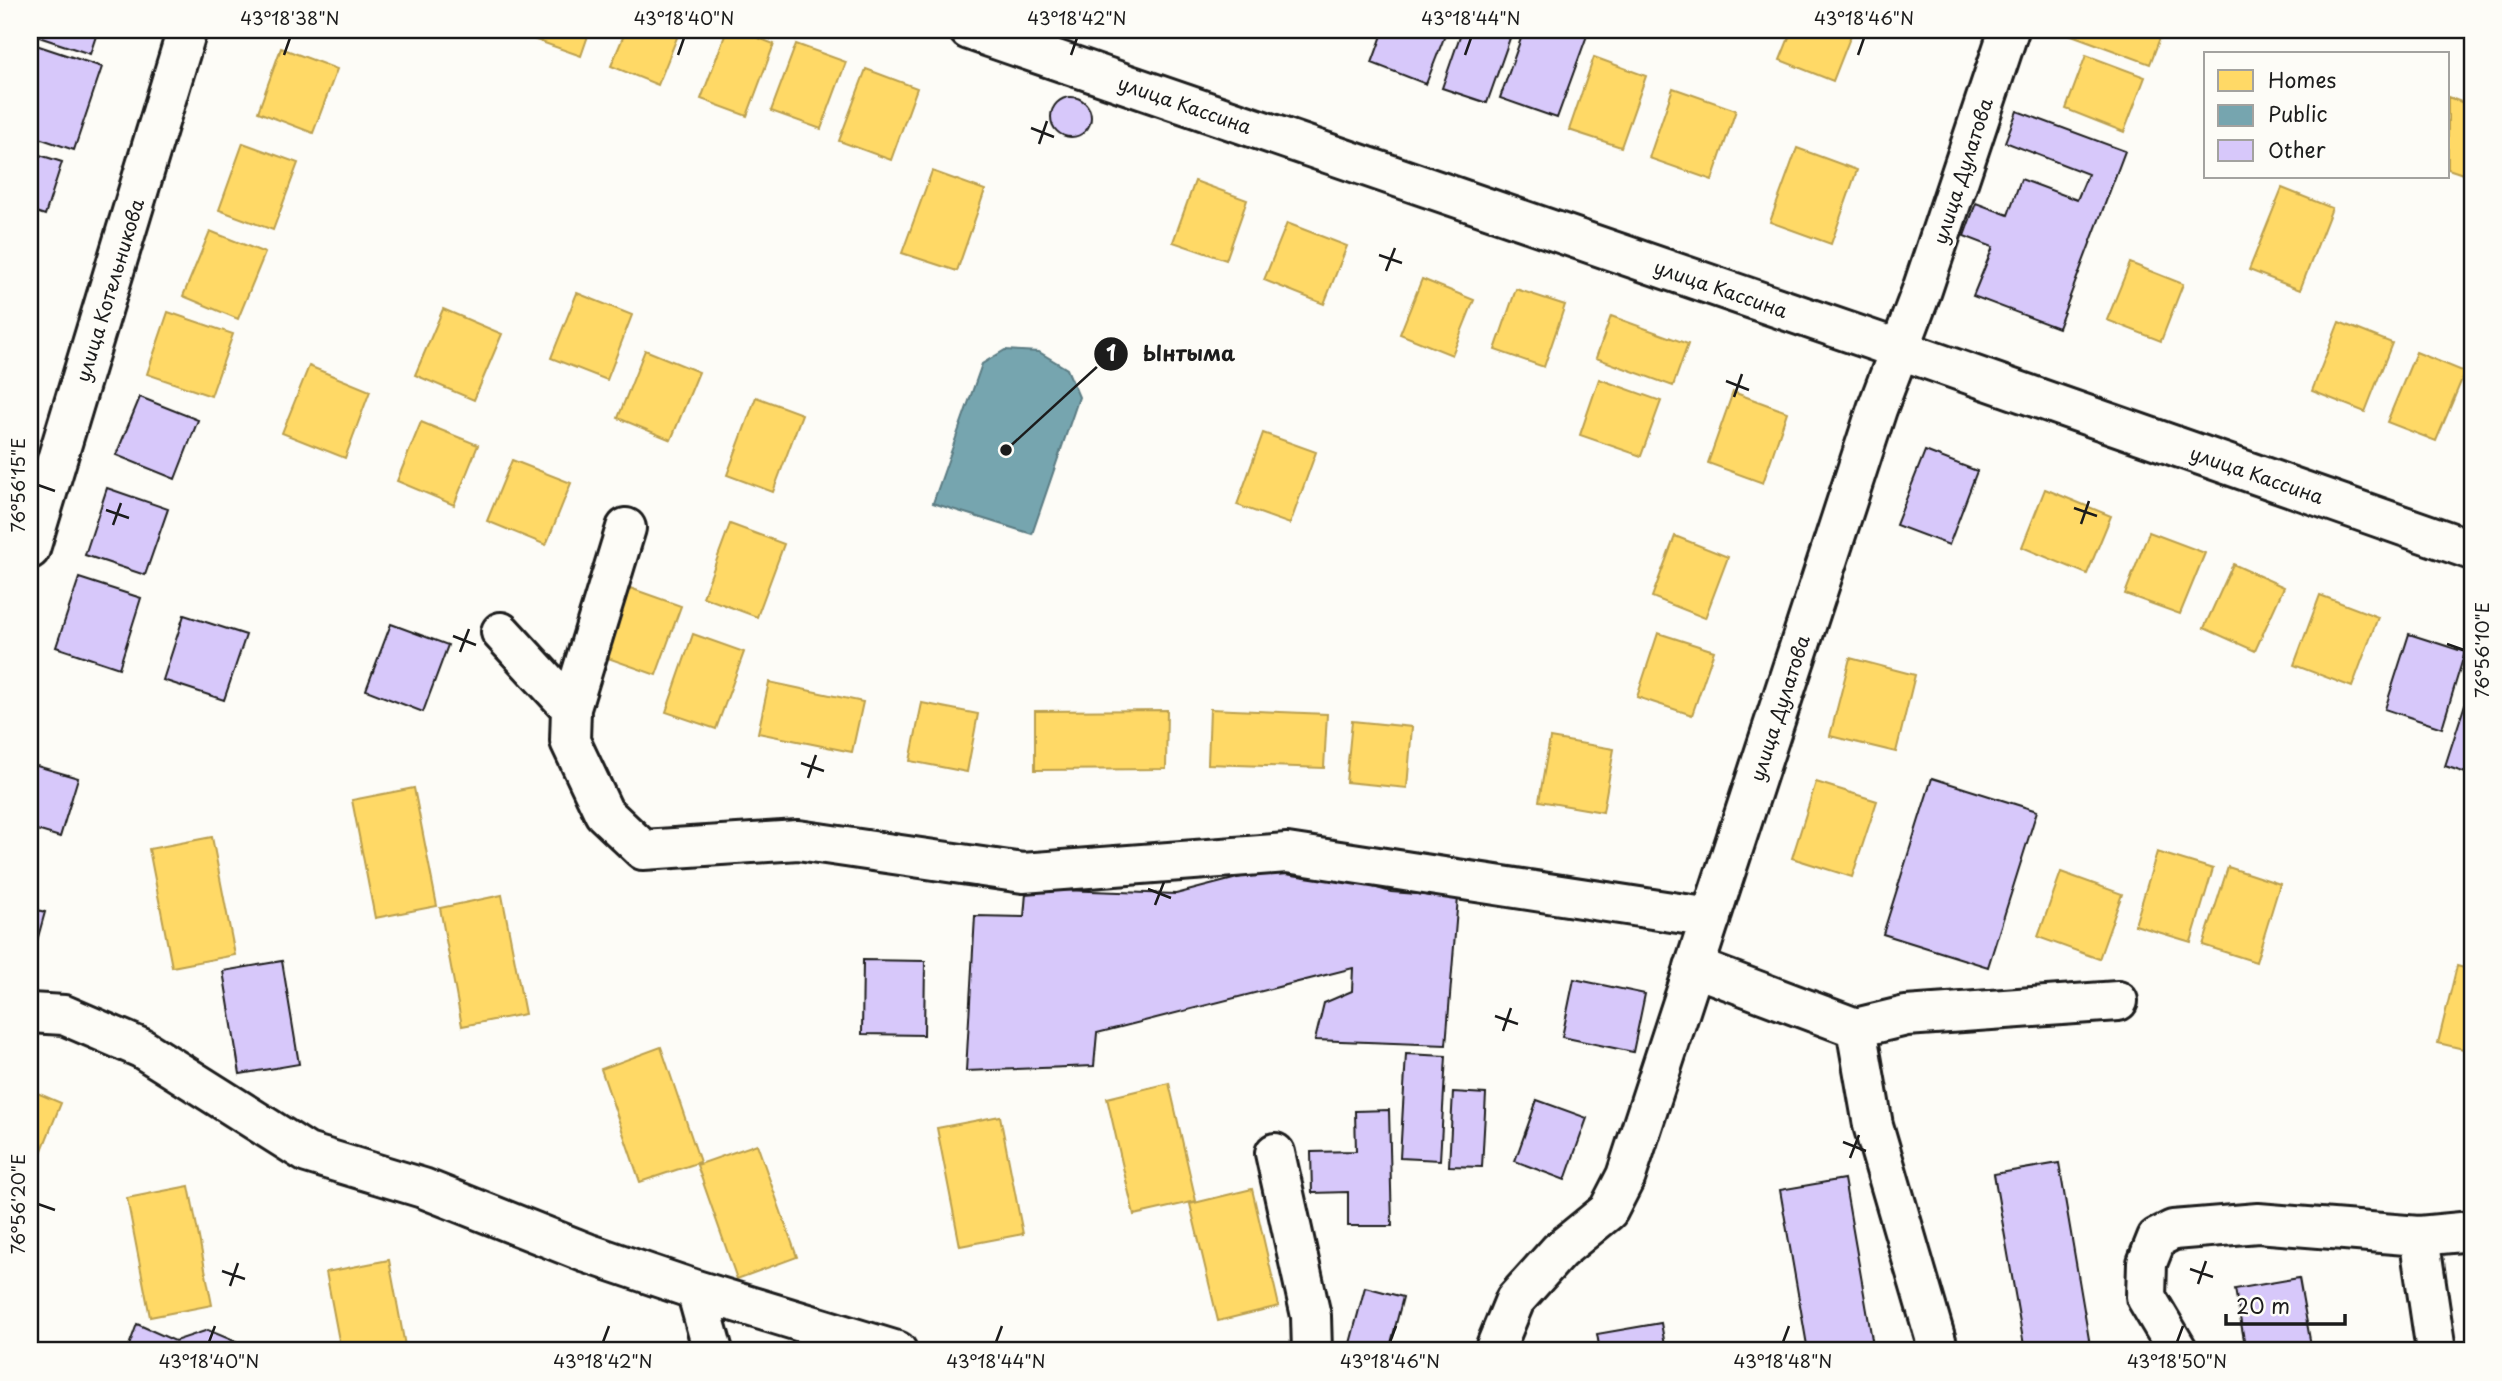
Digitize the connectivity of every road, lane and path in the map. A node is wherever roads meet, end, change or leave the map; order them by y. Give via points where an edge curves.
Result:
1 (187, 30) edge
2 (969, 30) edge
3 (2009, 30) edge
4 (1901, 350) junction
5 (626, 527) dead end
6 (30, 549) edge
7 (2472, 550) edge
8 (501, 632) dead end
9 (571, 708) junction
10 (1711, 918) junction
11 (1694, 967) junction
12 (2118, 1001) dead end
13 (30, 1013) edge
14 (1856, 1028) junction
15 (1275, 1153) dead end
16 (2472, 1231) edge
17 (2420, 1236) junction
18 (696, 1290) junction
19 (713, 1351) edge
20 (897, 1351) edge
21 (1312, 1351) edge
22 (1494, 1351) edge
23 (1939, 1351) edge
24 (2178, 1351) edge
25 (2436, 1351) edge

1 - 6 street, улица Котельникова
2 - 4 street, улица Кассина
3 - 4 street, улица Дулатова
4 - 7 street, улица Кассина
4 - 10 street, улица Дулатова via 1877,409
5 - 9 street
8 - 9 street
9 - 10 street via 569,741 604,813 643,850 798,840 1023,873 1287,853
10 - 11 street, улица Дулатова
11 - 14 street
11 - 22 street, улица Дулатова via 1626,1176 1608,1211 1559,1251 1515,1300
12 - 14 street via 1906,1016
13 - 18 street via 64,1014 141,1048 307,1153 423,1188 587,1254
14 - 23 street via 1872,1125
15 - 21 street via 1311,1316
16 - 17 street
17 - 24 street via 2258,1223 2173,1230 2157,1238 2147,1263 2146,1297
17 - 25 street
18 - 19 street
18 - 20 street

